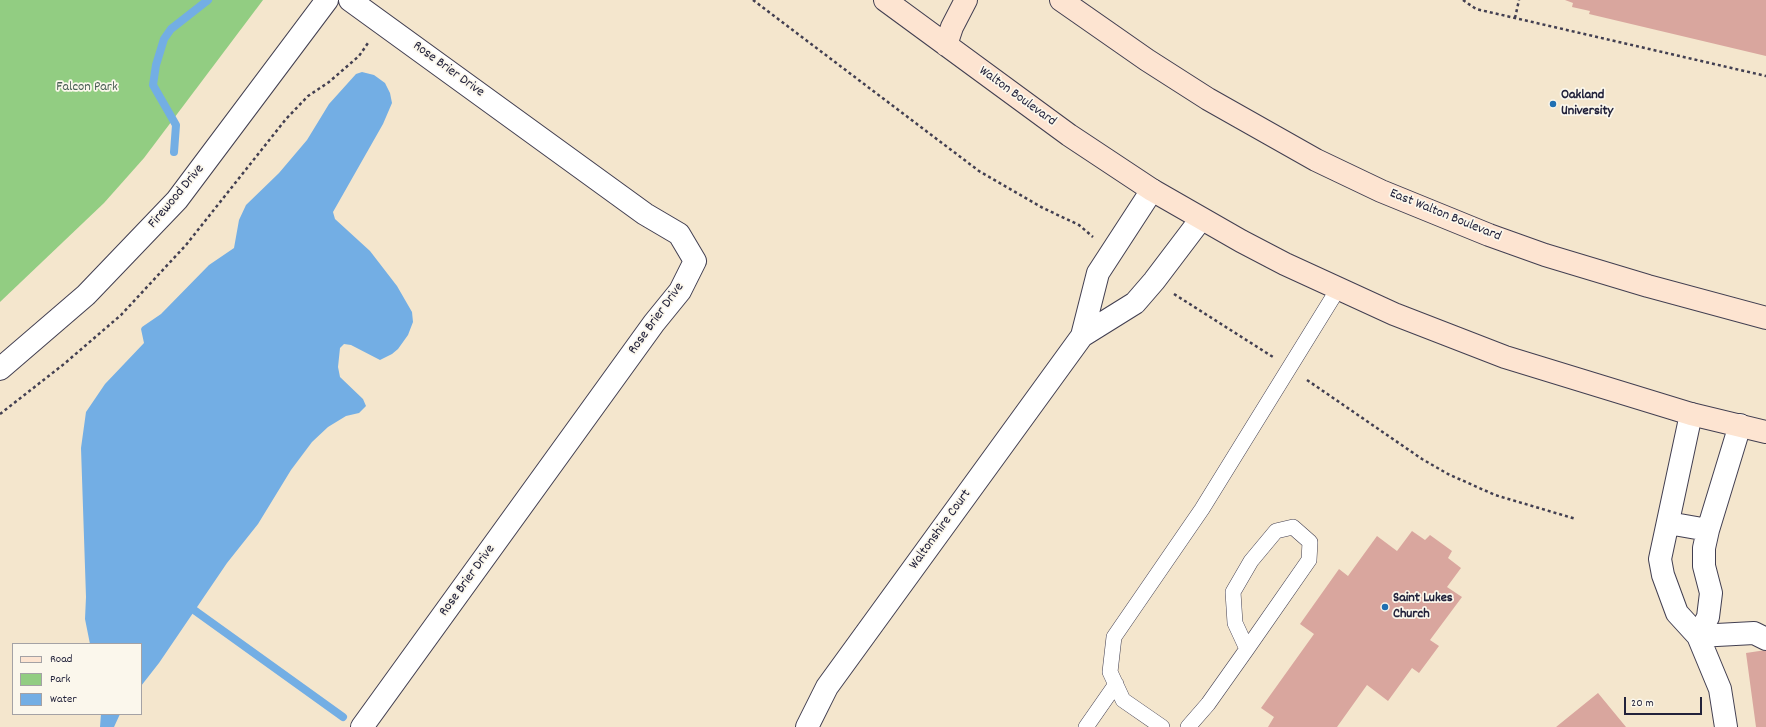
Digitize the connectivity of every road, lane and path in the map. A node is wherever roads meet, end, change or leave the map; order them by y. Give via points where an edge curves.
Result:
1 (327, 0) edge
2 (350, 0) edge
3 (753, 0) edge
4 (885, 0) edge
5 (966, 0) edge
6 (1061, 0) edge
7 (1463, 0) edge
8 (1519, 0) edge
9 (1515, 18) junction
10 (382, 23) junction
11 (946, 45) junction
12 (1766, 76) edge
13 (1152, 190) junction
14 (1201, 219) junction
15 (1112, 251) junction
16 (1154, 281) junction
17 (1338, 289) junction
18 (1766, 318) edge
19 (1082, 336) junction
20 (0, 369) edge
21 (1290, 369) junction
22 (0, 414) edge
23 (1691, 414) junction
24 (1740, 425) junction
25 (1766, 432) edge
26 (1576, 519) dead end
27 (1668, 523) junction
28 (1708, 530) junction
29 (1698, 636) junction
30 (1766, 639) edge
31 (1246, 649) junction
32 (1116, 684) junction
33 (362, 727) edge
34 (807, 727) edge
35 (1086, 727) edge
36 (1162, 727) edge
37 (1188, 727) edge
38 (1726, 727) edge

1 - 20 street, Firewood Drive via 177,200 86,295
2 - 10 street, Rose Brier Drive
3 - 15 path via 979,171 1043,208 1079,225
4 - 11 main road, Walton Boulevard
5 - 11 main road
6 - 18 main road, East Walton Boulevard via 1146,60 1227,111 1316,160 1381,190 1436,214 1545,255
7 - 9 path via 1476,8
8 - 9 path
9 - 12 path
10 - 22 path via 358,56 329,82 308,96 286,119 186,245 121,315
10 - 33 street, Rose Brier Drive via 645,214 679,234 695,261 680,290
11 - 13 main road, Walton Boulevard via 1069,135
13 - 14 main road
13 - 15 street, Waltonshire Court
14 - 16 street, Waltonshire Court
14 - 17 main road
15 - 19 street, Waltonshire Court via 1098,273
16 - 19 street, Waltonshire Court via 1136,303
16 - 21 path
17 - 21 lane
17 - 23 main road via 1505,357
19 - 34 street, Waltonshire Court via 827,687
21 - 26 path via 1448,474 1495,495
21 - 32 lane via 1202,509 1114,638 1110,672
23 - 24 main road
23 - 27 street
24 - 25 main road
24 - 28 street
27 - 28 street
27 - 29 street via 1660,559 1663,576 1677,613
28 - 29 street via 1704,566 1711,593 1708,617
29 - 30 street via 1754,633
29 - 38 street via 1720,689
31 - 31 lane via 1309,560 1310,542 1293,527 1276,531 1251,561 1233,592 1235,623
31 - 37 lane via 1208,704
32 - 35 lane
32 - 36 lane via 1123,700

